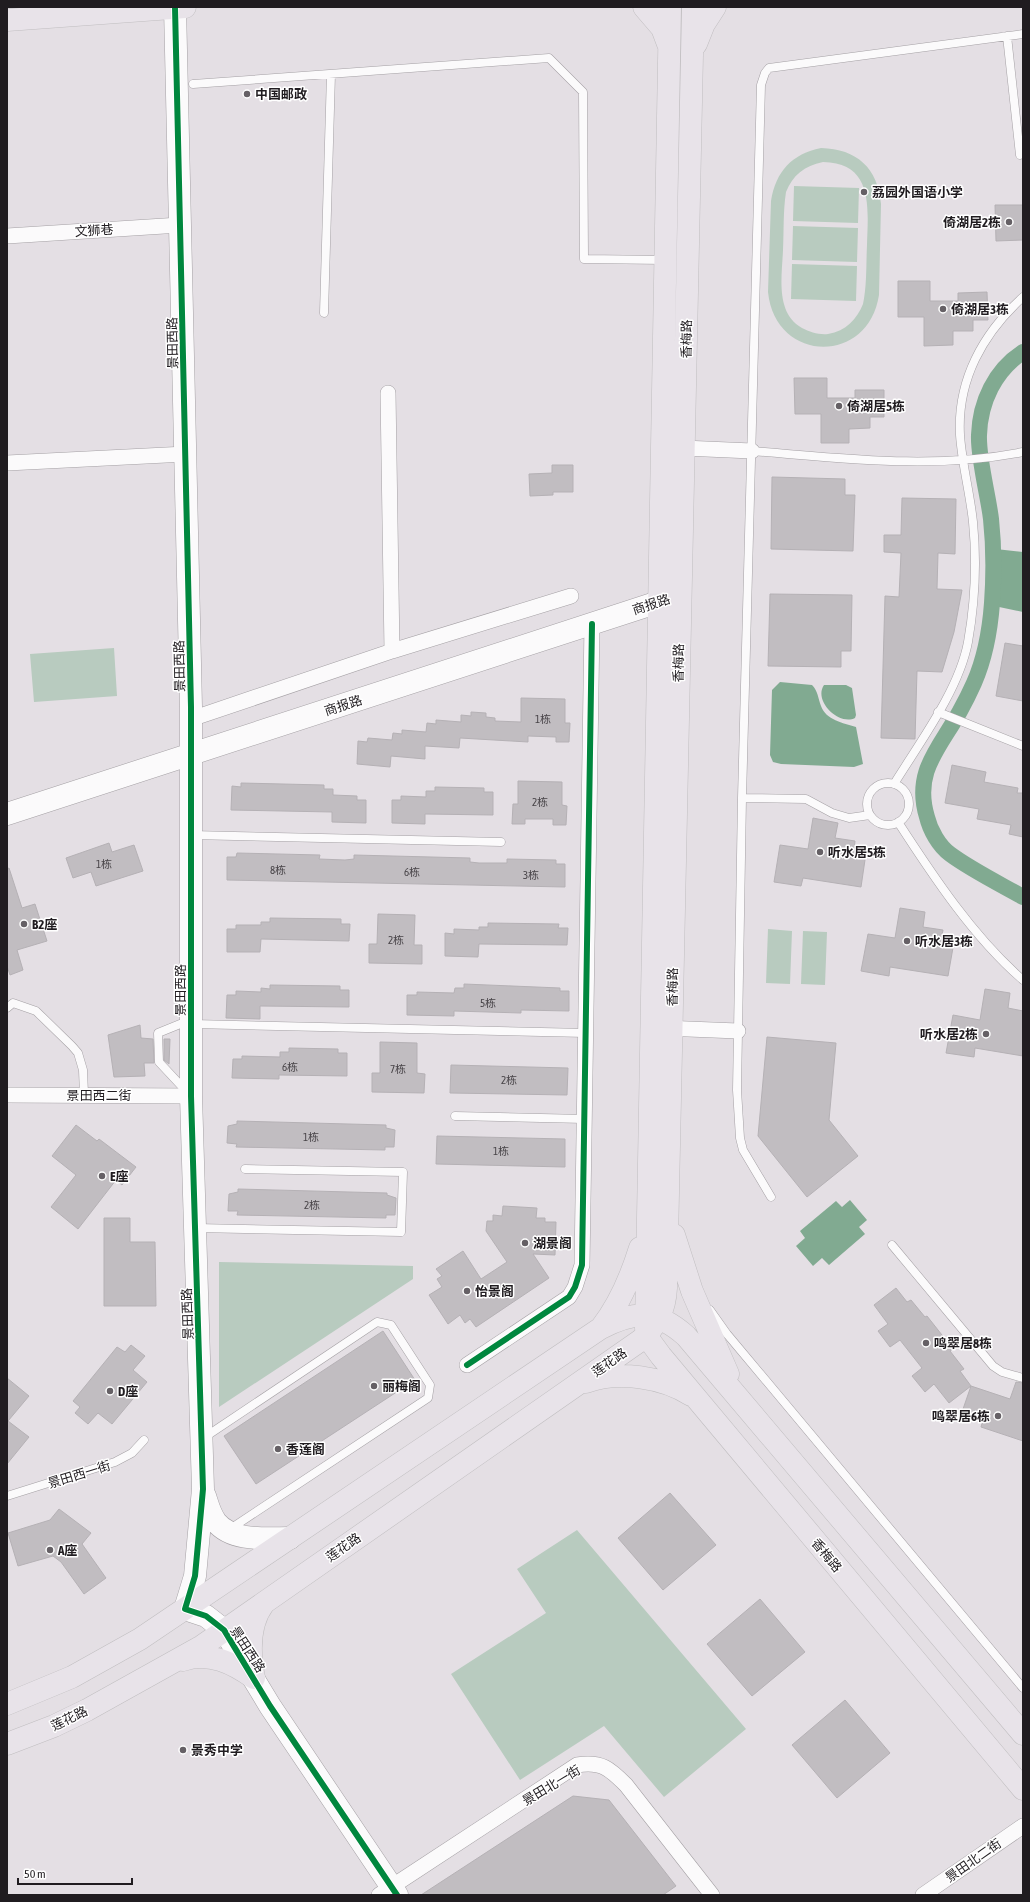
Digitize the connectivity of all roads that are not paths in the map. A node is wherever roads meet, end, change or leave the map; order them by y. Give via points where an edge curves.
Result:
1 (178, 7) edge
2 (644, 7) edge
3 (670, 7) edge
4 (693, 7) edge
5 (715, 7) edge
6 (7, 20) edge
7 (1023, 34) edge
8 (1007, 36) junction
9 (669, 50) junction
10 (692, 65) junction
11 (331, 74) junction
12 (193, 84) dead end
13 (1020, 155) dead end
14 (180, 225) junction
15 (7, 236) edge
16 (665, 260) junction
17 (1023, 297) edge
18 (324, 313) dead end
19 (388, 393) dead end
20 (684, 448) junction
21 (752, 452) junction
22 (1023, 452) edge
23 (186, 454) junction
24 (963, 460) junction
25 (7, 463) edge
26 (680, 595) junction
27 (571, 596) dead end
28 (658, 602) junction
29 (592, 624) junction
30 (392, 651) junction
31 (938, 712) junction
32 (192, 719) junction
33 (1023, 746) edge
34 (191, 755) junction
35 (894, 784) junction
36 (742, 798) junction
37 (7, 814) edge
38 (870, 815) junction
39 (898, 822) junction
40 (191, 835) junction
41 (501, 842) dead end
42 (1023, 980) edge
43 (7, 1008) edge
44 (190, 1022) junction
45 (661, 1028) junction
46 (738, 1031) junction
47 (586, 1033) junction
48 (84, 1094) junction
49 (7, 1095) edge
50 (192, 1096) junction
51 (455, 1116) dead end
52 (584, 1119) junction
53 (245, 1169) dead end
54 (771, 1197) dead end
55 (668, 1201) junction
56 (671, 1223) junction
57 (647, 1224) junction
58 (195, 1228) junction
59 (892, 1245) dead end
60 (651, 1322) junction
61 (601, 1328) junction
62 (467, 1365) dead end
63 (1023, 1378) edge
64 (570, 1389) junction
65 (697, 1400) junction
66 (748, 1410) junction
67 (458, 1425) junction
68 (202, 1438) junction
69 (144, 1440) dead end
70 (476, 1455) junction
71 (203, 1489) junction
72 (7, 1496) edge
73 (227, 1531) junction
74 (290, 1538) junction
75 (264, 1603) junction
76 (185, 1609) junction
77 (224, 1630) junction
78 (169, 1664) junction
79 (254, 1678) junction
80 (1023, 1688) edge
81 (7, 1704) edge
82 (1023, 1734) edge
83 (7, 1744) edge
84 (1023, 1789) edge
85 (1023, 1826) edge
86 (389, 1892) edge
87 (712, 1895) edge
88 (923, 1895) edge

1 - 6 main road
1 - 14 street, 景田西路
2 - 9 main road via 662,28
3 - 9 main road, 香梅路
4 - 10 main road, 香梅路
5 - 10 main road via 701,32
7 - 8 lane
8 - 13 lane
8 - 21 lane via 769,68 765,73 760,97
9 - 16 main road, 香梅路
10 - 20 main road, 香梅路
11 - 12 lane
11 - 16 lane via 549,58 583,92 584,259
11 - 18 lane
14 - 15 street, 文狮巷
14 - 23 street, 景田西路
16 - 28 main road, 香梅路
17 - 24 lane via 987,336 975,358 961,408 960,435
19 - 30 street
20 - 21 street
20 - 26 main road, 香梅路
21 - 24 lane via 904,462
21 - 36 lane
22 - 24 lane
23 - 25 street
23 - 32 street, 景田西路
24 - 31 lane via 974,529 974,603 967,645 958,674
26 - 28 street, 商报路
26 - 45 main road, 香梅路
27 - 30 street
28 - 29 street, 商报路
28 - 45 main road, 香梅路
29 - 34 street, 商报路
29 - 47 street
30 - 32 street
31 - 33 lane
31 - 35 lane
32 - 34 street, 景田西路
34 - 37 street, 商报路
34 - 40 street, 景田西路
35 - 38 lane via 882,784 872,790 867,803
35 - 39 lane via 906,793 909,803 908,810
36 - 38 lane via 806,799 832,813 849,818
36 - 46 lane
38 - 39 lane via 884,824
39 - 42 lane via 972,925
40 - 41 lane
40 - 44 street, 景田西路
43 - 48 lane via 13,1003 36,1011 72,1046 78,1053 83,1070
44 - 47 lane
44 - 50 street, 景田西路
44 - 50 lane via 158,1033 159,1062
45 - 46 street
45 - 55 main road, 香梅路
45 - 57 main road, 香梅路
46 - 54 lane via 737,1090 740,1138 743,1150
47 - 52 street
48 - 49 street, 景田西二街
48 - 50 street, 景田西二街
50 - 58 street, 景田西路
51 - 52 lane
52 - 62 street via 582,1265 575,1287 569,1297 558,1305
53 - 58 lane via 403,1172 401,1232
55 - 56 main road
55 - 60 main road, 香梅路 via 666,1295
56 - 66 main road via 686,1274 709,1334
56 - 80 lane via 681,1253 700,1292 727,1334
57 - 60 main road, 香梅路
57 - 61 main road via 629,1279 610,1317
58 - 68 street, 景田西路
59 - 63 lane via 993,1366 1002,1372
60 - 61 main road via 619,1320
60 - 64 main road, 莲花路
60 - 65 main road, 香梅路 via 661,1356
60 - 66 main road via 674,1326 686,1336
61 - 67 main road
64 - 65 main road via 604,1377 635,1378 669,1384
64 - 70 main road, 莲花路
65 - 84 main road, 香梅路
66 - 82 main road
67 - 70 main road via 469,1428 479,1440
67 - 74 main road
68 - 71 street, 景田西路
68 - 73 lane via 377,1322 391,1325 430,1384 428,1398
69 - 72 lane, 景田西一街 via 132,1453 116,1462
70 - 75 main road, 莲花路
71 - 73 street, 景田西路 via 211,1515
71 - 76 street, 景田西路 via 196,1576
73 - 74 street via 252,1537
74 - 76 main road
75 - 77 main road, 莲花路
75 - 79 main road via 256,1615 252,1633 251,1656
76 - 77 street, 景田西路 via 206,1616
76 - 81 main road via 96,1664 48,1688
77 - 78 main road, 莲花路 via 202,1646
77 - 79 street, 景田西路
78 - 79 main road via 192,1658 213,1658 231,1663
78 - 83 main road, 莲花路 via 87,1710
79 - 86 street, 景田西路
85 - 88 street, 景田北二街
86 - 87 street, 景田北一街 via 577,1766 593,1764 608,1768 626,1786

